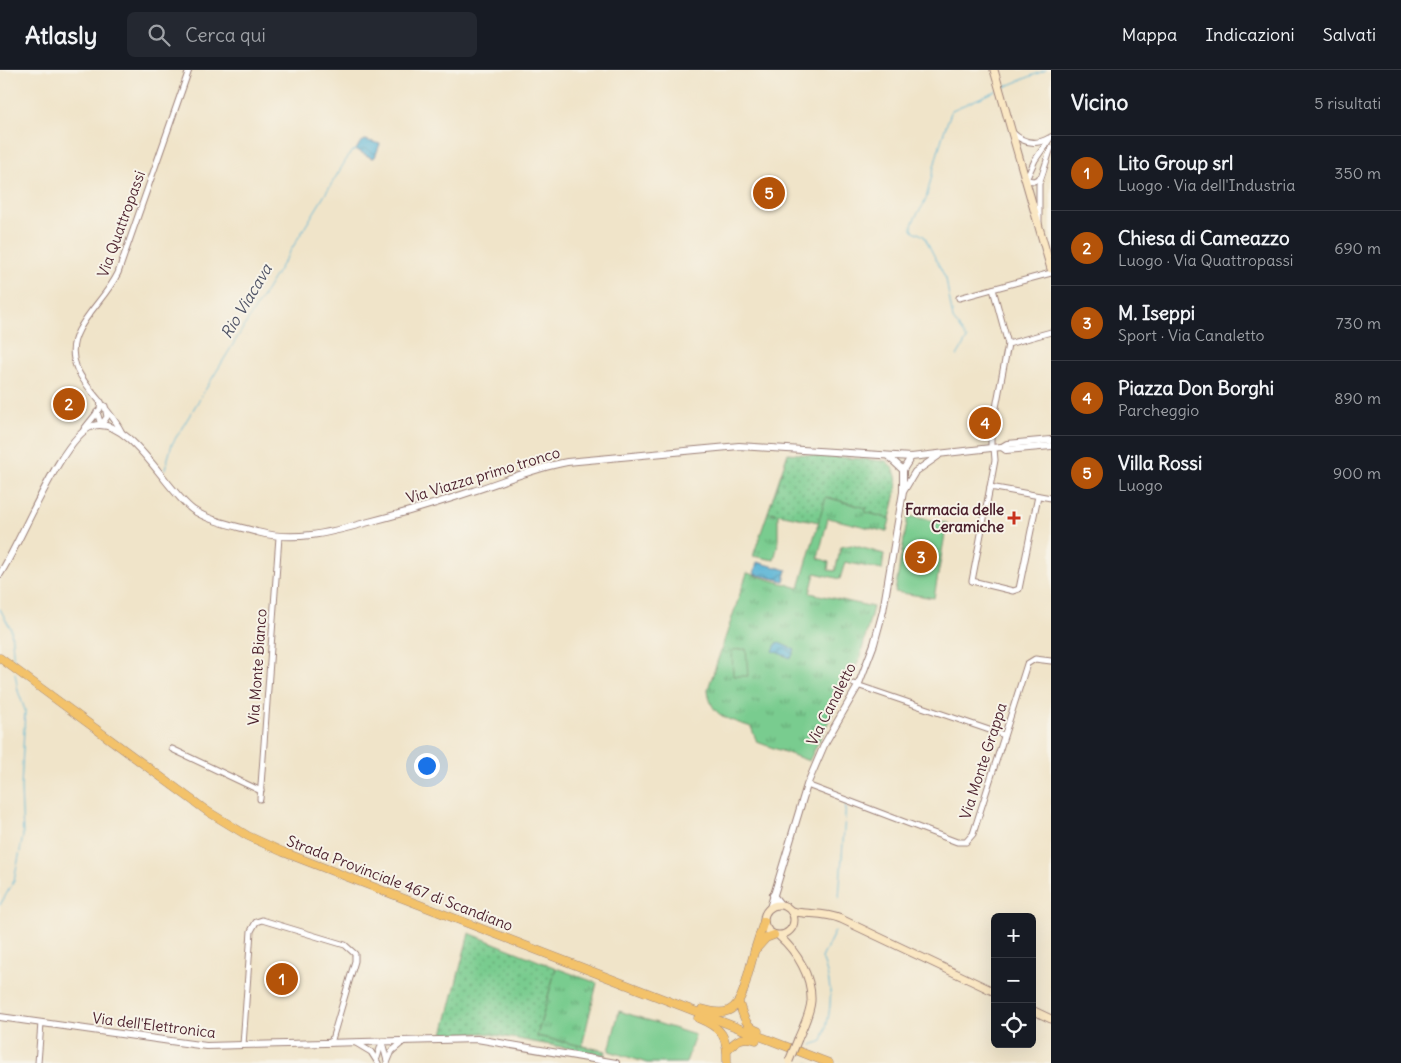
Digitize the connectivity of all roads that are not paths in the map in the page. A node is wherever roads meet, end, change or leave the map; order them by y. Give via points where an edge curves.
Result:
1 (189, 70) edge
2 (994, 70) edge
3 (1012, 132) junction
4 (1051, 136) edge
5 (1051, 148) edge
6 (1041, 176) junction
7 (1026, 180) junction
8 (1039, 224) junction
9 (1049, 252) edge
10 (1051, 269) edge
11 (1051, 273) edge
12 (992, 289) junction
13 (958, 298) dead end
14 (1051, 332) edge
15 (1008, 344) junction
16 (103, 404) junction
17 (96, 412) junction
18 (101, 425) junction
19 (84, 429) junction
20 (122, 433) junction
21 (1051, 440) edge
22 (1051, 446) edge
23 (992, 448) junction
24 (1002, 448) junction
25 (939, 455) junction
26 (888, 456) junction
27 (911, 457) junction
28 (903, 470) junction
29 (915, 472) junction
30 (990, 487) junction
31 (903, 492) junction
32 (1038, 496) junction
33 (1051, 498) edge
34 (278, 537) junction
35 (0, 574) edge
36 (0, 658) edge
37 (1051, 661) edge
38 (856, 685) junction
39 (1004, 735) junction
40 (172, 750) dead end
41 (808, 785) junction
42 (261, 791) junction
43 (260, 799) dead end
44 (774, 895) junction
45 (770, 908) junction
46 (788, 909) junction
47 (805, 914) junction
48 (764, 921) junction
49 (793, 926) junction
50 (776, 935) junction
51 (755, 949) junction
52 (794, 952) junction
53 (991, 990) edge
54 (656, 996) junction
55 (739, 1003) junction
56 (1036, 1012) edge
57 (0, 1017) edge
58 (1051, 1019) edge
59 (41, 1023) junction
60 (404, 1041) junction
61 (382, 1042) junction
62 (332, 1043) junction
63 (356, 1043) junction
64 (243, 1045) junction
65 (728, 1048) junction
66 (808, 1055) junction
67 (377, 1060) edge
68 (387, 1062) edge
69 (789, 1062) edge
70 (38, 1063) edge
71 (616, 1063) edge
72 (728, 1063) edge
73 (829, 1063) edge

1 - 16 street, Via Quattropassi via 118,273 74,340 72,356 77,372
2 - 3 main road
3 - 4 street via 1029,143 1042,142
3 - 7 main road
4 - 7 street
5 - 6 street
6 - 7 street via 1038,180
6 - 8 street
7 - 8 main road
8 - 9 main road
9 - 10 main road
11 - 12 street
12 - 13 street
12 - 15 street
14 - 15 street
15 - 23 street
16 - 17 street
16 - 18 street via 106,417
16 - 20 street, Via Quattropassi
17 - 18 street
17 - 19 street
18 - 19 street
18 - 20 street, Via Viazza primo tronco
19 - 35 street via 63,457
20 - 34 street, Via Viazza primo tronco via 192,509 210,518
21 - 24 street, Via Viazza primo tronco via 1007,444
22 - 24 street, Via Viazza primo tronco
23 - 24 street, Via Viazza primo tronco
23 - 25 street, Via Viazza primo tronco
23 - 30 street via 995,460
25 - 27 street, Via Viazza primo tronco
25 - 29 street, Via Canaletto
26 - 27 street, Via Viazza primo tronco
26 - 28 street
26 - 34 street, Via Viazza primo tronco via 739,446 567,462 548,465 469,493 346,528 300,537
27 - 28 street
27 - 29 street
28 - 31 street, Via Canaletto
29 - 31 street, Via Canaletto
30 - 32 street
30 - 32 street via 972,580 1013,591 1019,589
31 - 38 street, Via Canaletto via 883,611 874,644
32 - 33 street
34 - 42 street, Via Monte Bianco
36 - 54 main road, Strada Provinciale 467 di Scandiano via 207,811 248,836
37 - 39 street, Via Monte Grappa via 1036,659 1028,664
38 - 39 street
38 - 41 street, Via Canaletto via 824,743
39 - 41 street, Via Monte Grappa via 973,834 966,842 957,842
40 - 42 street
41 - 44 street, Via Canaletto
42 - 43 street, Via Monte Bianco
44 - 45 street, Via Canaletto
44 - 46 street
45 - 46 main road via 779,905
45 - 48 main road
46 - 47 main road
46 - 49 main road
47 - 49 main road
47 - 53 main road via 824,914 841,919
48 - 50 main road via 766,929
48 - 51 main road
49 - 50 main road
49 - 52 main road
50 - 51 main road via 766,938
50 - 52 main road
51 - 55 main road
52 - 69 main road, bridge via 809,980 811,1002
54 - 55 main road via 723,1013
54 - 65 main road via 715,1025
54 - 66 main road, Strada Provinciale 467 di Scandiano
55 - 66 main road via 744,1020 751,1028
56 - 58 main road
57 - 59 street, Via dell'Elettronica
59 - 64 street, Via dell'Elettronica via 190,1045
59 - 70 street
60 - 61 street, Via dell'Elettronica
60 - 68 street via 392,1051
60 - 71 street, Via dell'Elettronica via 487,1039
61 - 63 street, Via dell'Elettronica
61 - 67 street
61 - 68 street
62 - 63 street, Via dell'Elettronica
62 - 64 street, Via dell'Elettronica
62 - 64 street via 355,954 345,946 262,920 256,922 251,931
63 - 67 street
65 - 66 main road via 745,1036
65 - 72 main road
66 - 73 main road, Strada Provinciale 467 di Scandiano

